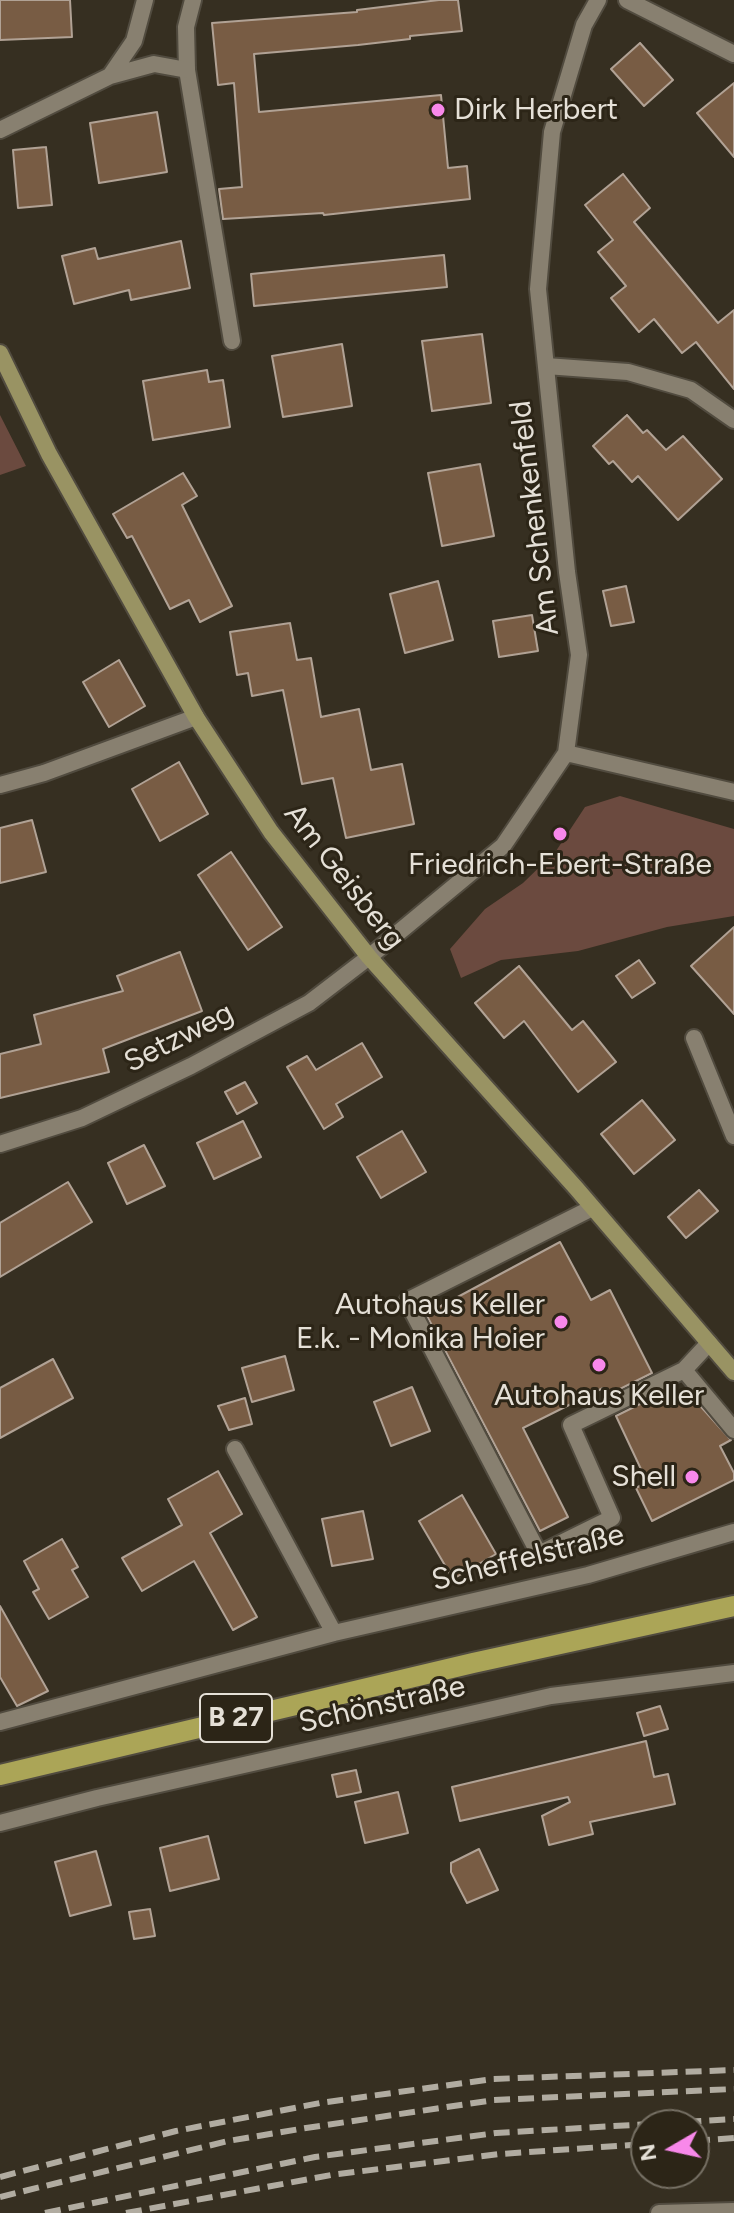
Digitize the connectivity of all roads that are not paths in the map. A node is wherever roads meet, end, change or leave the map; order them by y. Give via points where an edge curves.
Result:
1 (145, 0) edge
2 (193, 0) edge
3 (598, 0) edge
4 (627, 0) edge
5 (734, 54) edge
6 (187, 70) junction
7 (110, 76) junction
8 (0, 130) edge
9 (232, 341) dead end
10 (0, 353) edge
11 (546, 366) junction
12 (734, 420) edge
13 (196, 717) junction
14 (566, 753) junction
15 (0, 785) edge
16 (734, 792) edge
17 (369, 957) junction
18 (694, 1038) dead end
19 (734, 1136) edge
20 (0, 1144) edge
21 (592, 1208) junction
22 (709, 1343) junction
23 (684, 1370) junction
24 (734, 1372) edge
25 (734, 1430) edge
26 (235, 1449) dead end
27 (734, 1532) edge
28 (734, 1606) edge
29 (334, 1633) junction
30 (734, 1673) edge
31 (0, 1722) edge
32 (0, 1775) edge
33 (0, 1823) edge
34 (734, 2211) edge
35 (659, 2213) edge

1 - 7 street via 134,41
2 - 6 street via 186,27
3 - 11 street, Am Schenkenfeld via 584,25 552,132 538,289
4 - 5 street
6 - 7 street via 154,64
6 - 9 street
7 - 8 street
10 - 13 street, Am Geisberg via 49,454
11 - 12 street via 628,372 691,390
11 - 14 street, Am Schenkenfeld via 579,655
13 - 15 street
13 - 17 street, Am Geisberg via 271,832
14 - 16 street
14 - 17 street, Am Schenkenfeld via 503,846
17 - 20 street, Setzweg via 309,1003 191,1066 82,1118
17 - 21 street, Am Geisberg
18 - 19 street
21 - 22 street, Am Geisberg
21 - 23 street via 407,1301 539,1554 612,1518 571,1425
22 - 23 street
22 - 24 street, Am Geisberg
23 - 25 street
26 - 29 street
27 - 29 street, Scheffelstraße via 588,1575
28 - 32 main road, B 27
29 - 31 street, Scheffelstraße
30 - 33 street, Schönstraße via 551,1696
34 - 35 street

